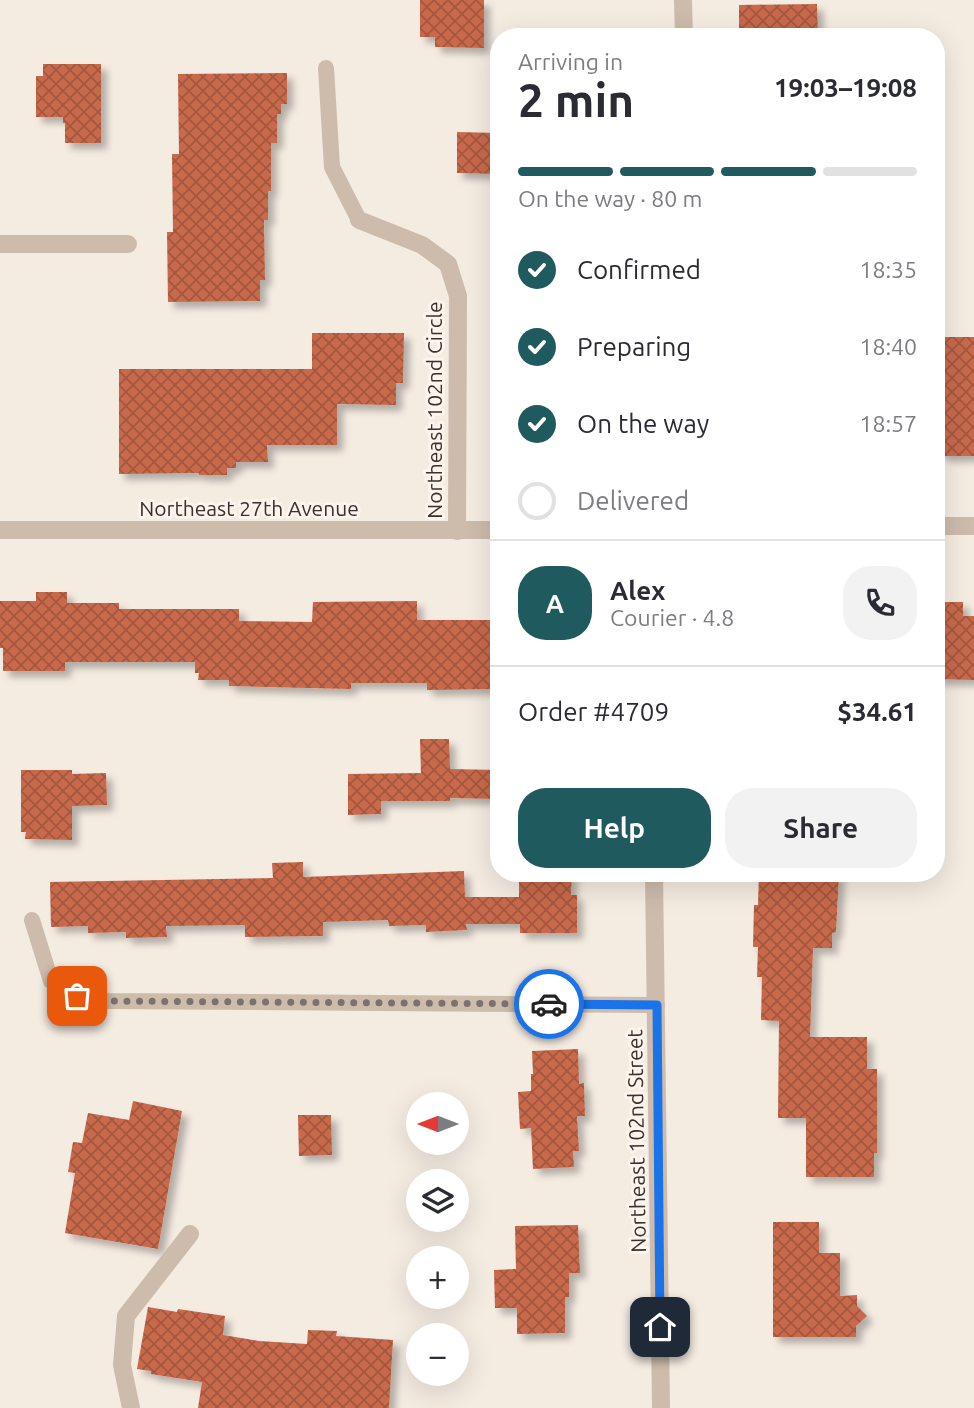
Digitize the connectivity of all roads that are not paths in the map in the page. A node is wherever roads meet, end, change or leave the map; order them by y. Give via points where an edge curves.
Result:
1 (683, 0) edge
2 (684, 28) edge
3 (326, 68) dead end
4 (359, 220) joint
5 (0, 244) edge
6 (128, 244) dead end
7 (945, 526) edge
8 (974, 526) edge
9 (0, 530) edge
10 (490, 530) edge
11 (457, 531) junction
12 (654, 882) edge
13 (32, 920) dead end
14 (657, 1005) junction
15 (190, 1234) dead end
16 (131, 1408) edge
17 (661, 1408) edge

1 - 2 street
3 - 4 lane via 332,167
4 - 11 street, Northeast 102nd Circle via 422,245 448,264 458,296
5 - 6 street
7 - 8 street
9 - 11 street, Northeast 27th Avenue
10 - 11 street, Northeast 27th Avenue
12 - 14 street, Northeast 102nd Street
13 - 14 lane via 51,981 77,996 105,1001
14 - 17 street, Northeast 102nd Street
15 - 16 street via 126,1316 122,1365

